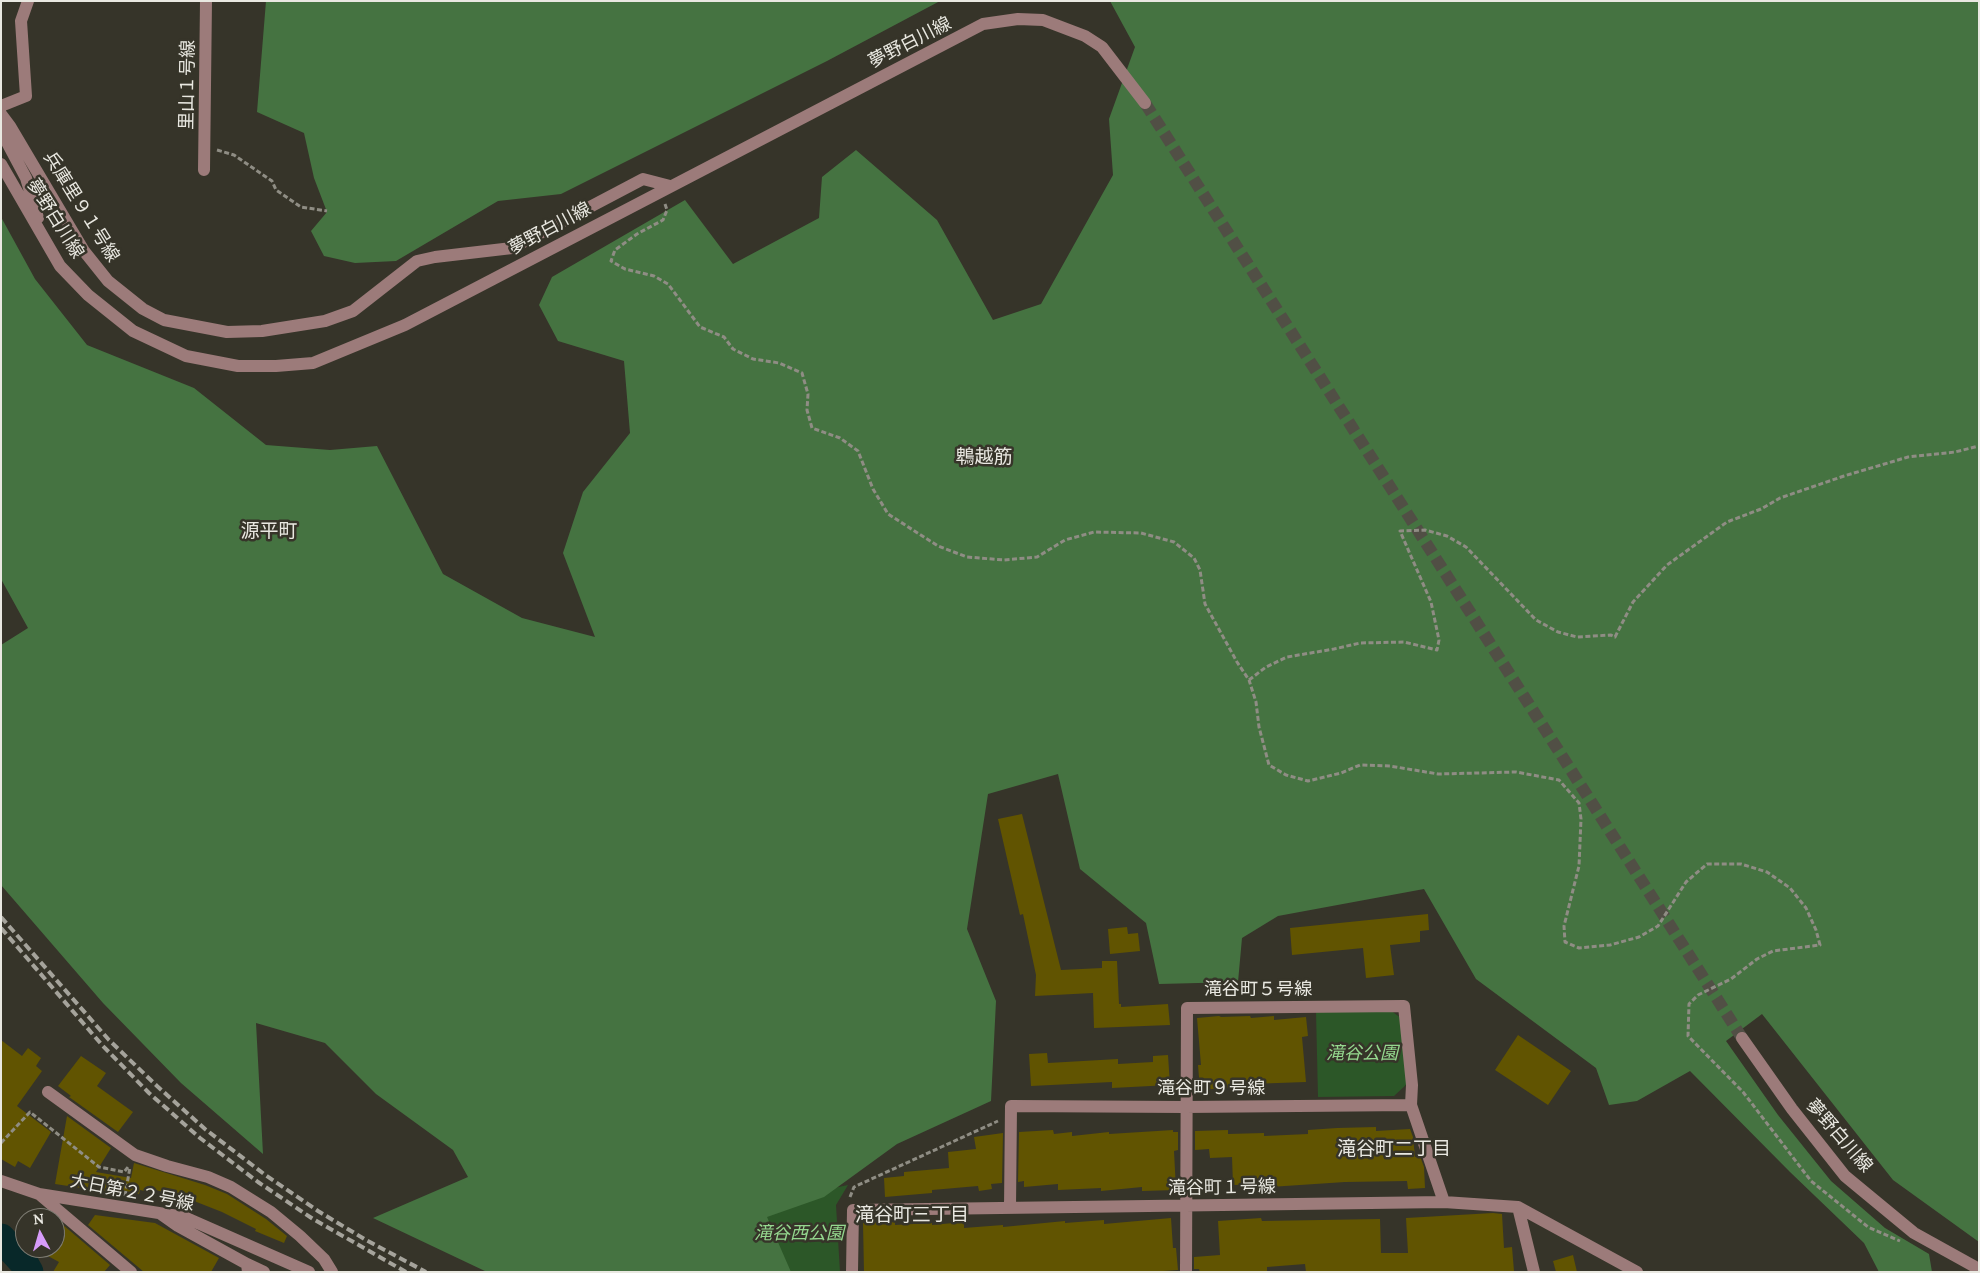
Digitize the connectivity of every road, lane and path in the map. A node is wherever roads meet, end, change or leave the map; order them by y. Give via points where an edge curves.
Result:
1 (28, 1) edge
2 (206, 1) edge
3 (1145, 103) tunnel mouth
4 (1, 106) edge
5 (1, 114) edge
6 (1, 131) edge
7 (204, 146) junction
8 (1, 164) edge
9 (204, 170) dead end
10 (665, 189) junction
11 (327, 211) dead end
12 (45, 240) junction
13 (1979, 446) edge
14 (1249, 680) junction
15 (1742, 1038) tunnel mouth
16 (48, 1092) dead end
17 (1411, 1105) junction
18 (1011, 1106) junction
19 (1186, 1107) junction
20 (1, 1143) edge
21 (1, 1181) edge
22 (38, 1194) junction
23 (1444, 1202) junction
24 (1186, 1206) junction
25 (123, 1207) junction
26 (1518, 1207) junction
27 (1010, 1208) junction
28 (853, 1210) junction
29 (160, 1213) junction
30 (1901, 1242) dead end
31 (247, 1268) edge
32 (1979, 1269) edge
33 (131, 1272) edge
34 (264, 1272) edge
35 (309, 1272) edge
36 (332, 1272) edge
37 (852, 1272) edge
38 (1186, 1272) edge
39 (1534, 1272) edge
40 (1637, 1272) edge

1 - 4 street via 21,21 26,96
2 - 7 street, 里山１号線
3 - 10 street, 夢野白川線 via 1102,47 1085,36 1044,20 983,24
5 - 10 street, 兵庫里９１号線 via 84,251 108,281 143,310 164,320 227,332 262,331 325,321 353,311 417,261 512,248 644,178
6 - 12 street via 26,178
7 - 9 street, 里山１号線
7 - 11 path via 234,155 272,181 276,190 301,207
8 - 12 street, 夢野白川線
10 - 12 street, 夢野白川線 via 405,325 313,363 238,366 186,356 133,331 88,295 60,266
10 - 14 path via 667,210 663,220 615,250 611,260 625,269 654,276 668,284 700,327 724,337 733,349 752,359 779,363 802,373 812,428 840,438 858,452 873,489 888,514 938,546 967,557 1004,560 1037,557 1065,540 1094,532 1141,533 1174,542 1194,558 1200,570 1205,604
13 - 14 path via 1908,457 1844,476 1780,498 1727,522 1666,565 1634,602 1615,637 1577,637 1558,632 1536,620 1466,547 1447,536 1425,530 1400,531 1431,602 1439,640 1437,650 1404,642 1360,643 1277,660
14 - 30 path via 1269,765 1286,775 1308,781 1360,765 1438,774 1516,772 1559,780 1579,803 1581,819 1579,866 1564,926 1565,942 1579,948 1610,945 1638,937 1658,926 1686,882 1707,864 1741,864 1767,872 1790,888 1806,908 1820,944 1772,951 1731,979 1698,995 1689,1004 1688,1036 1743,1092 1811,1181 1868,1227
15 - 32 street, 夢野白川線 via 1845,1176 1914,1233
16 - 36 street via 135,1154 208,1177 263,1207 300,1236 324,1259
17 - 19 street, 滝谷町９号線
17 - 19 street, 滝谷町５号線 via 1404,1006 1187,1008
17 - 23 street
18 - 19 street, 滝谷町９号線
18 - 27 street
18 - 28 path via 1002,1118 854,1187 848,1202
19 - 24 street, 滝谷町５号線
20 - 25 path via 30,1112 99,1167 124,1172 131,1162
21 - 22 street, 大日第２２号線
22 - 25 street, 大日第２２号線
22 - 33 street
23 - 24 street, 滝谷町１号線
23 - 26 street, 滝谷町１号線
24 - 27 street, 滝谷町１号線
24 - 38 street, 滝谷町５号線
25 - 29 street, 大日第２２号線
26 - 39 street
26 - 40 street, 滝谷町１号線
27 - 28 street, 滝谷町１号線
28 - 37 street
29 - 31 street
29 - 35 street, 大日第２２号線 via 184,1217
31 - 34 street

